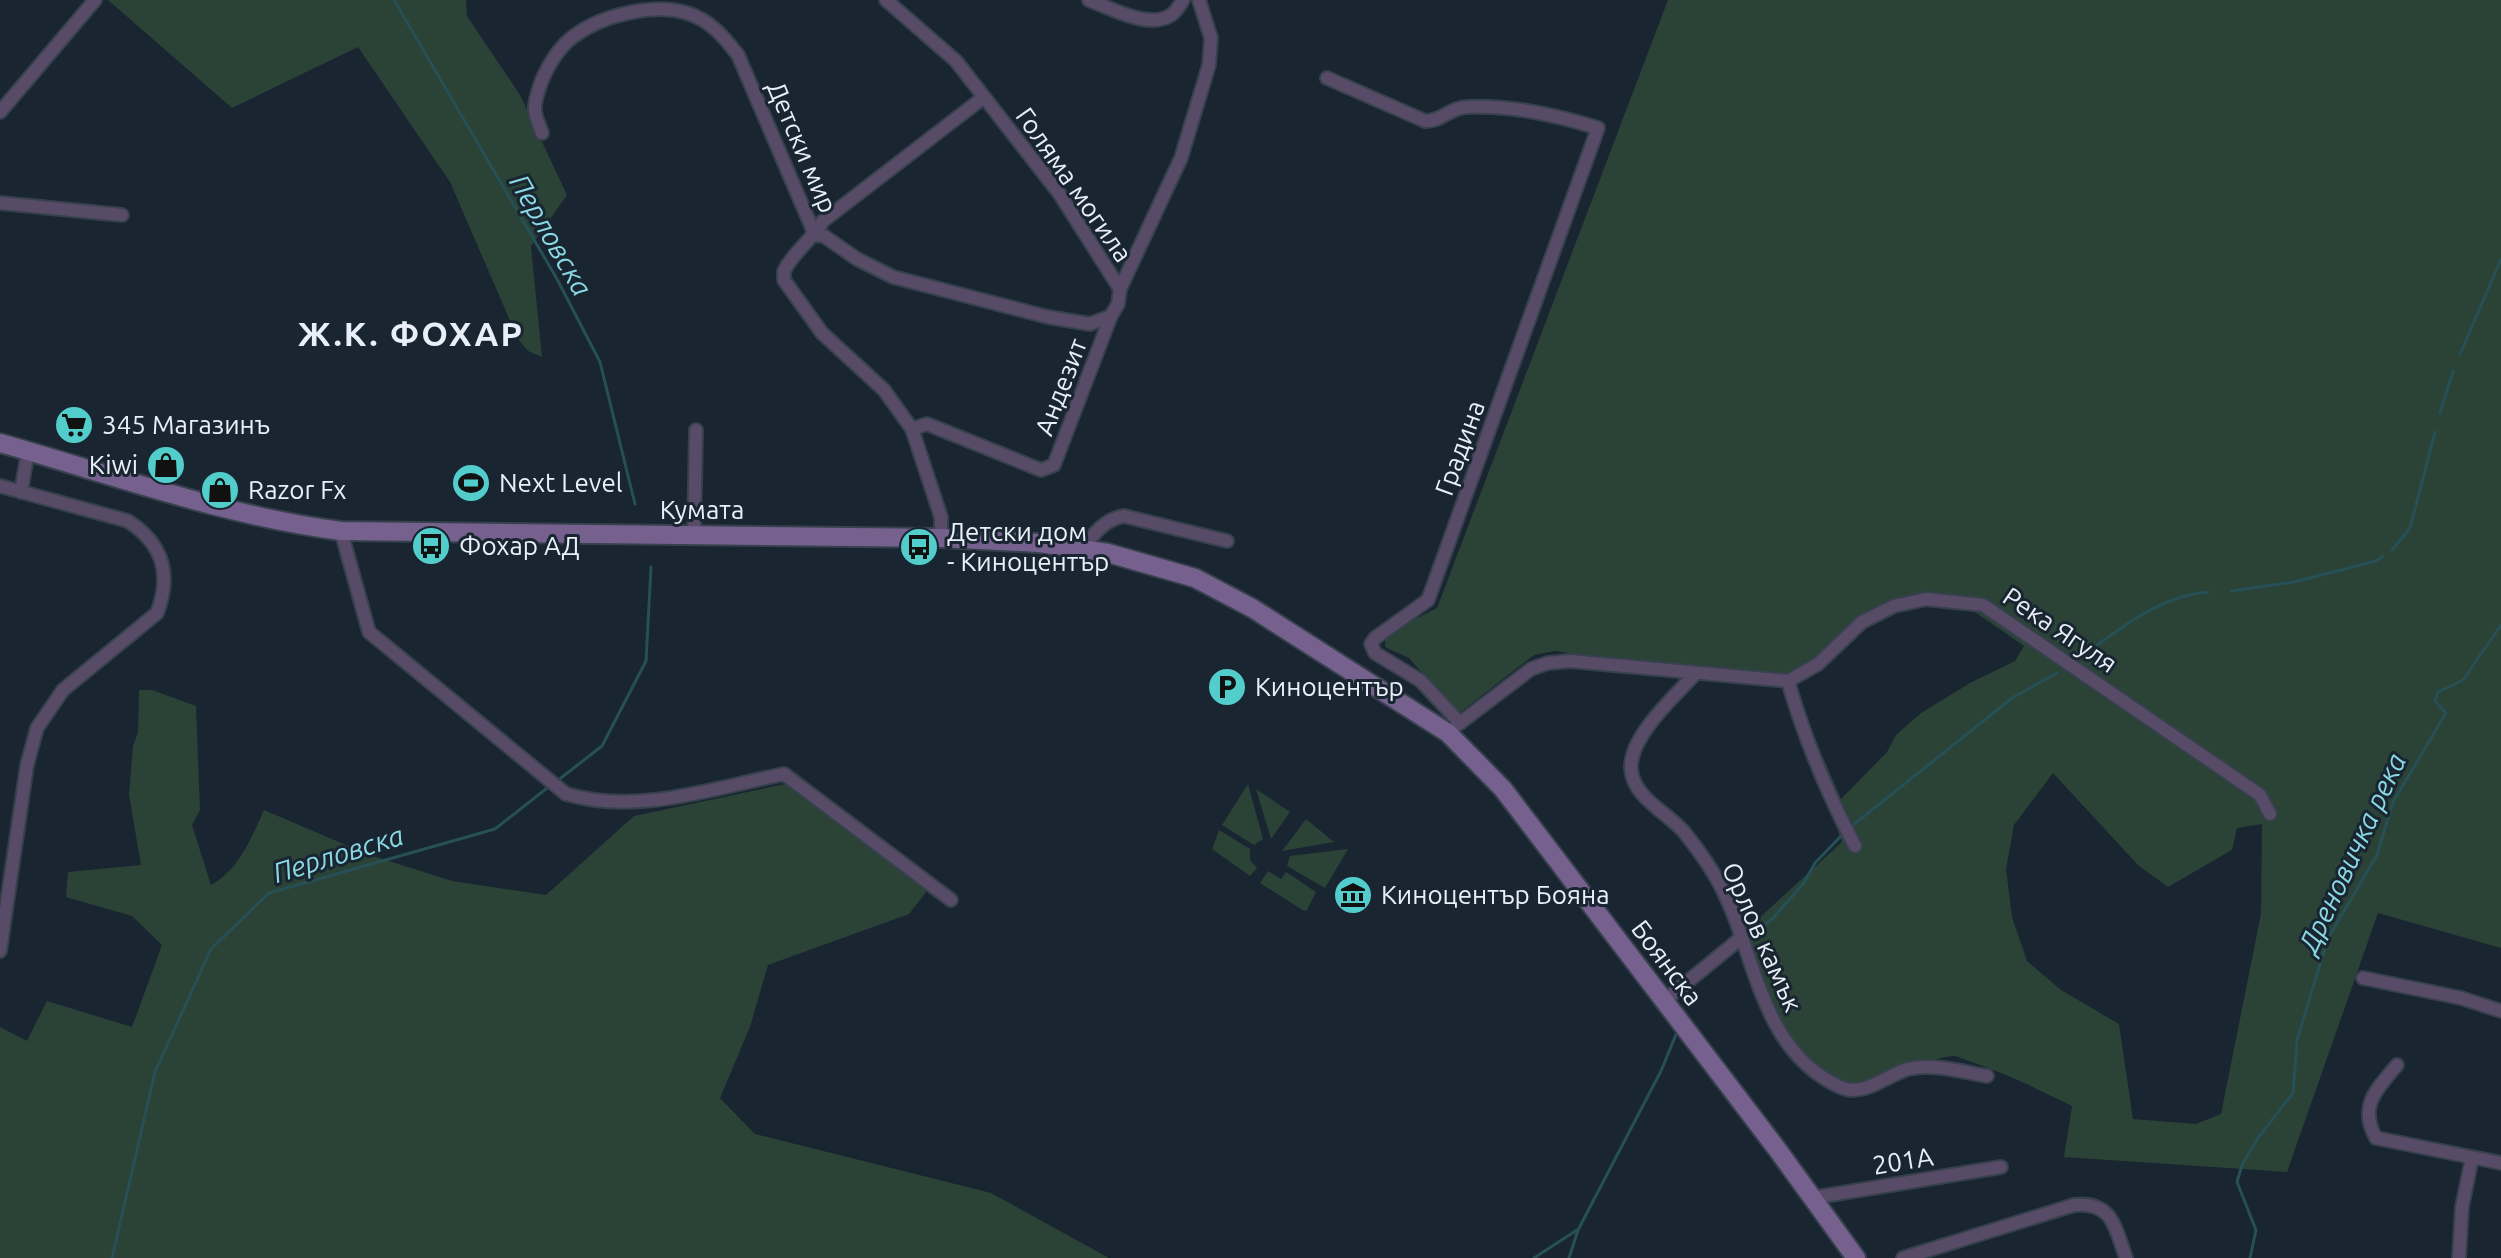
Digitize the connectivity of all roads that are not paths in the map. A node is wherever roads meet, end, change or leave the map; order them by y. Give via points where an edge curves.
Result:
1 (95, 0) edge
2 (886, 0) edge
3 (1089, 0) edge
4 (1183, 0) edge
5 (1199, 0) edge
6 (1327, 78) dead end
7 (984, 97) junction
8 (0, 112) edge
9 (542, 133) dead end
10 (0, 203) edge
11 (122, 215) dead end
12 (815, 235) junction
13 (1120, 289) junction
14 (1111, 316) junction
15 (912, 429) junction
16 (696, 430) dead end
17 (0, 443) edge
18 (28, 451) junction
19 (0, 486) edge
20 (21, 492) junction
21 (341, 531) junction
22 (694, 537) junction
23 (941, 538) junction
24 (1227, 541) dead end
25 (1083, 549) junction
26 (1695, 674) junction
27 (1788, 681) junction
28 (1379, 691) joint
29 (1454, 728) junction
30 (2270, 814) dead end
31 (1855, 846) dead end
32 (951, 900) dead end
33 (1741, 938) junction
34 (0, 951) edge
35 (2363, 978) dead end
36 (1664, 1001) junction
37 (2501, 1011) edge
38 (2397, 1065) dead end
39 (1987, 1076) dead end
40 (2472, 1158) junction
41 (2501, 1163) edge
42 (2001, 1167) dead end
43 (1811, 1198) junction
44 (1856, 1258) edge
45 (1903, 1258) edge
46 (2126, 1258) edge
47 (2459, 1258) edge

1 - 8 street
2 - 7 street, Голяма могила via 956,61
3 - 4 street via 1157,21 1172,15
5 - 13 street via 1211,38 1209,65 1181,158
6 - 29 street, Градина via 1425,121 1465,107 1532,112 1598,128 1428,600 1371,644 1375,653 1421,681
7 - 12 street via 823,221
7 - 13 street, Голяма могила via 1059,193
9 - 12 street, Детски мир via 534,110 537,94 550,61 574,36 609,18 685,12 720,32 738,55
10 - 11 street
12 - 14 street via 893,277 1048,317 1090,324
12 - 15 street, Детски мир via 787,263 784,280 822,333 884,390
13 - 14 street, Голяма могила
14 - 15 street, Андезит via 1054,465 1041,470 927,424
15 - 23 street, Детски мир via 941,517
16 - 22 street
17 - 18 main road, Кумата
18 - 20 street
18 - 21 main road, Кумата via 249,514
19 - 20 street
20 - 34 street via 128,521 145,532 157,547 164,595 157,613 63,690 37,728
21 - 22 main road, Кумата
21 - 32 street via 369,632 566,794 592,802 656,801 784,774
22 - 23 main road, Кумата
23 - 25 main road, Кумата
24 - 25 street via 1124,516 1094,532
25 - 28 main road, Кумата via 1195,578 1252,608
26 - 27 street
26 - 29 street via 1548,663 1531,669
26 - 33 street, Орлов камък via 1648,728 1633,751 1630,770 1645,797 1684,832 1719,883
27 - 30 street, Река Ягуля via 1818,664 1862,622 1894,606 1926,599 1983,605 2260,795
27 - 31 street via 1827,793
28 - 29 main road, Боянска
29 - 36 main road, Боянска
33 - 36 street
33 - 39 street, Орлов камък via 1775,1024 1818,1075 1843,1089 1862,1089 1910,1069
35 - 37 street
36 - 43 main road, Боянска
38 - 40 street via 2371,1096 2368,1124 2376,1138
40 - 41 street
40 - 47 street
42 - 43 street, 201А
43 - 44 main road, Боянска
45 - 46 street via 2088,1203 2111,1217

